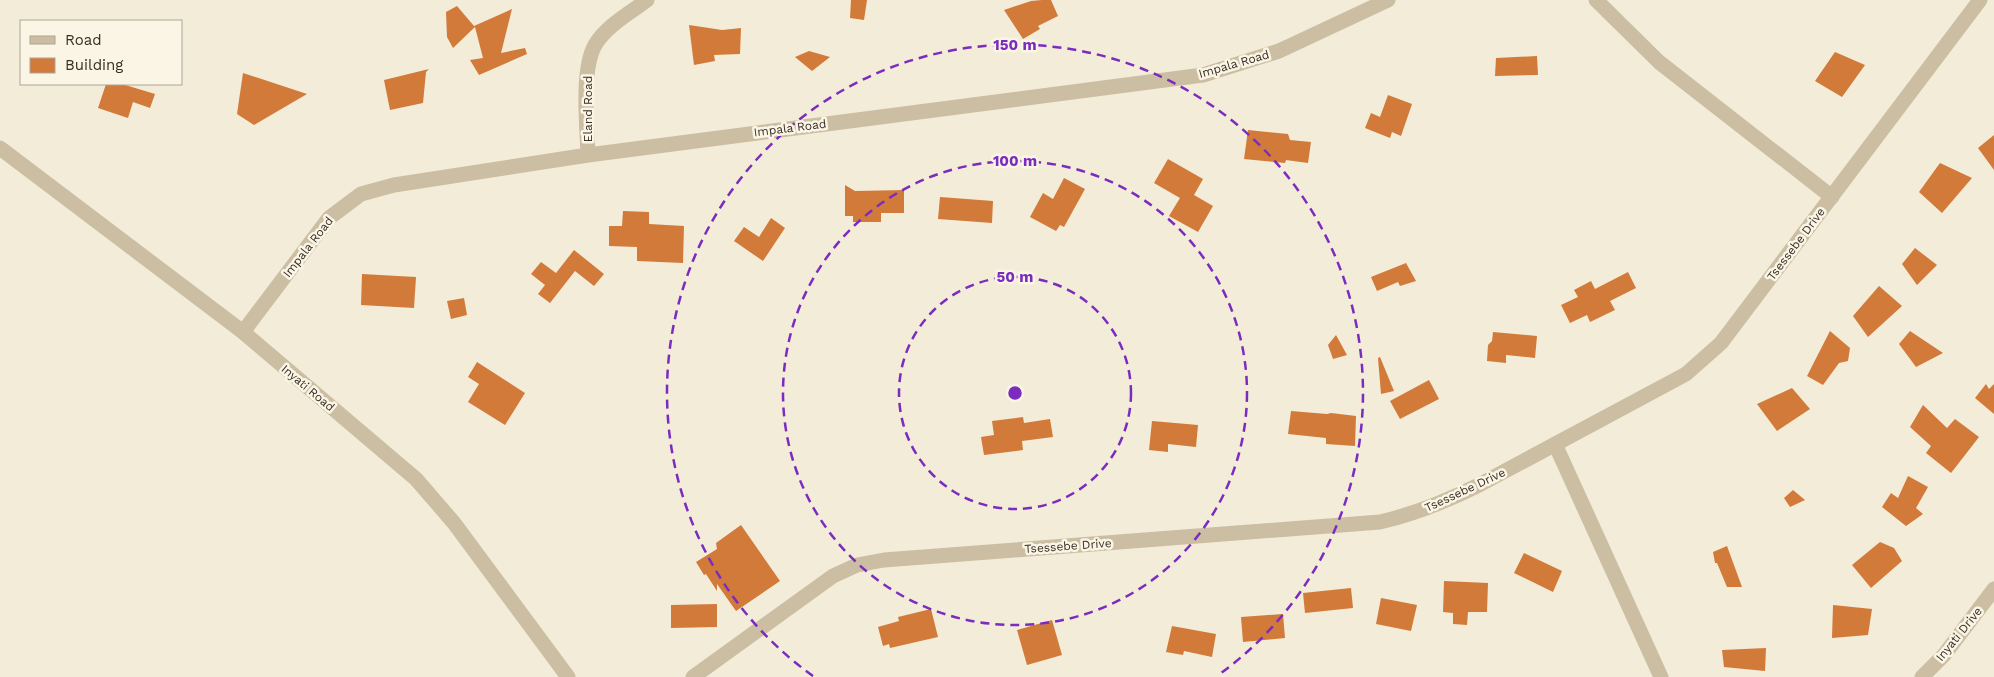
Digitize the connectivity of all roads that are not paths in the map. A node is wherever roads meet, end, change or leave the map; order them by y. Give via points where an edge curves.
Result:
1 (648, 0) edge
2 (1388, 0) edge
3 (1596, 0) edge
4 (1980, 0) edge
5 (0, 148) edge
6 (588, 154) junction
7 (1832, 197) junction
8 (243, 332) junction
9 (1555, 444) junction
10 (1994, 589) edge
11 (568, 677) edge
12 (693, 677) edge
13 (1661, 677) edge
14 (1922, 677) edge

1 - 6 street, Eland Road via 607,30 595,45 586,74
2 - 6 street, Impala Road via 1278,51 1203,75
3 - 7 street via 1659,62
4 - 7 street, Tsessebe Drive
5 - 8 street, Inyati Road
6 - 8 street, Impala Road via 394,185 361,194 328,218
7 - 9 street, Tsessebe Drive via 1721,343 1686,374
8 - 11 street, Inyati Road via 416,479 454,523
9 - 12 street, Tsessebe Drive via 1452,499 1411,515 1380,522 884,560 857,566 833,576
9 - 13 street
10 - 14 street, Inyati Drive via 1944,655

